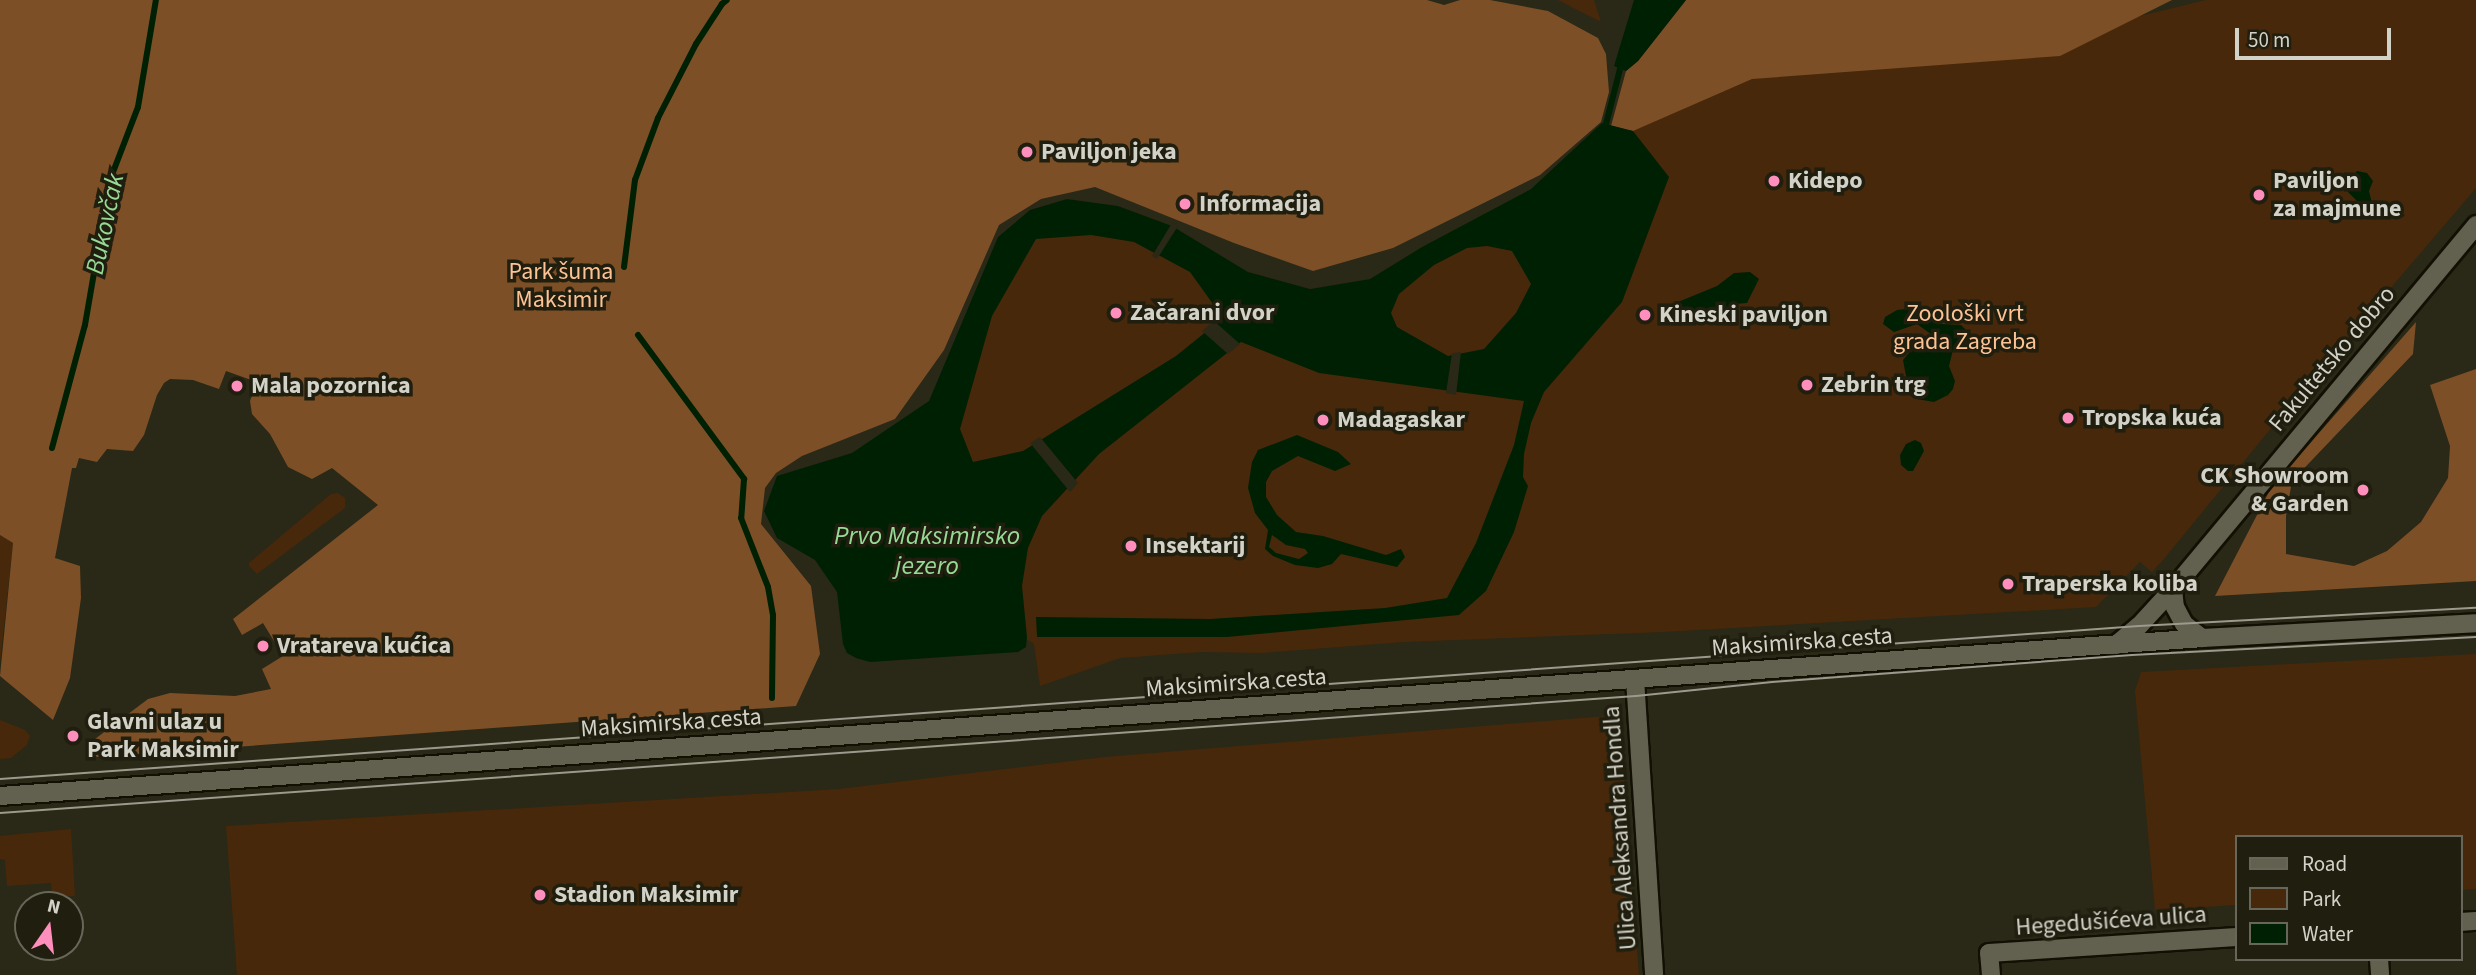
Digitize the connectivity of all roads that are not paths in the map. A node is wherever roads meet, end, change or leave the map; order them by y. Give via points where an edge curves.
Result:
1 (2476, 225) edge
2 (2173, 589) junction
3 (2476, 623) edge
4 (2202, 638) junction
5 (2116, 645) junction
6 (1635, 679) junction
7 (0, 796) edge
8 (2234, 937) edge
9 (1654, 975) edge
10 (1991, 975) edge

1 - 2 main road, Fakultetsko dobro
2 - 4 main road via 2184,624
2 - 5 main road, Fakultetsko dobro
3 - 4 main road, Maksimirska cesta
4 - 5 main road, Maksimirska cesta
5 - 6 main road, Maksimirska cesta
6 - 7 main road, Maksimirska cesta
6 - 9 main road, Ulica Aleksandra Hondla
8 - 10 main road, Hegedušićeva ulica via 1989,953

